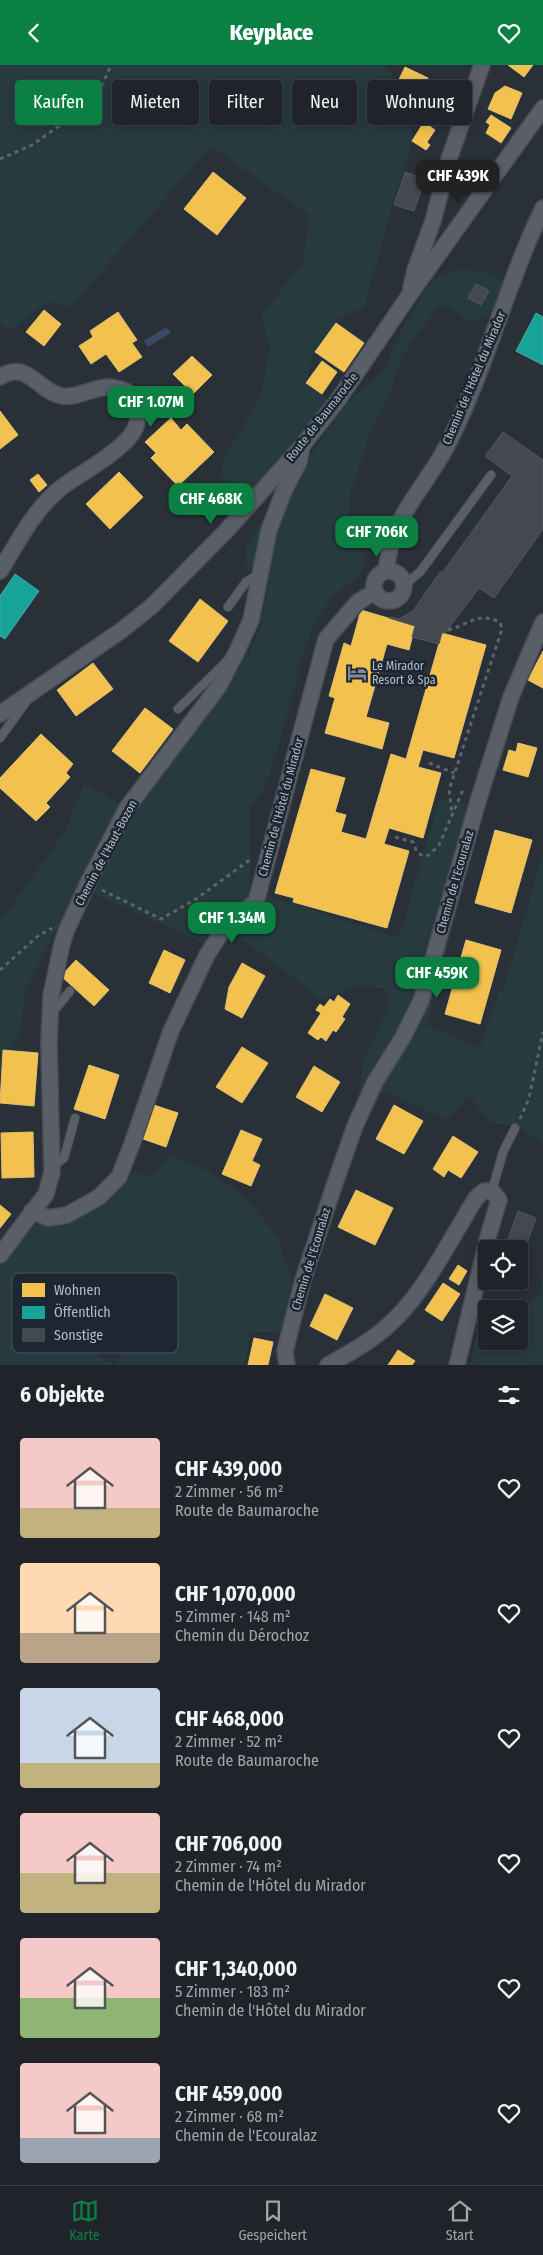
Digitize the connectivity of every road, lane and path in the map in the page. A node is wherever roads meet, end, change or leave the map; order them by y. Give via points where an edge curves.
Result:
1 (111, 65) edge
2 (482, 65) edge
3 (543, 108) edge
4 (0, 159) edge
5 (543, 208) edge
6 (410, 294) junction
7 (0, 377) edge
8 (302, 446) junction
9 (491, 475) dead end
10 (0, 571) edge
11 (386, 571) junction
12 (261, 573) junction
13 (404, 585) junction
14 (374, 592) junction
15 (228, 607) dead end
16 (543, 622) edge
17 (448, 630) dead end
18 (236, 654) junction
19 (31, 694) junction
20 (178, 709) dead end
21 (0, 714) edge
22 (0, 737) edge
23 (429, 763) dead end
24 (454, 773) junction
25 (465, 787) dead end
26 (452, 813) junction
27 (395, 837) dead end
28 (254, 856) dead end
29 (102, 889) dead end
30 (68, 929) junction
31 (0, 971) edge
32 (70, 991) dead end
33 (50, 1016) junction
34 (543, 1032) edge
35 (75, 1118) dead end
36 (515, 1128) joint
37 (52, 1166) junction
38 (492, 1191) junction
39 (32, 1211) junction
40 (0, 1255) edge
41 (286, 1365) edge
42 (328, 1365) edge
43 (457, 1365) edge

1 - 4 path via 96,100 32,145
2 - 6 street via 449,159
3 - 6 street, Route de Baumaroche
5 - 11 street, Chemin de l'Hôtel du Mirador via 449,441 399,521 388,549
6 - 8 street, Route de Baumaroche via 338,401
7 - 10 street via 7,372 22,371 60,396 81,395 108,387 126,391 136,406 137,423 128,439 116,450 48,500 34,516
8 - 12 street, Chemin de l'Haut-Bozon via 299,461 269,530
8 - 19 street, Route de Baumaroche via 228,530 152,606
9 - 13 lane via 420,572
11 - 13 street via 396,573
11 - 14 street via 375,579
12 - 15 lane via 246,582
12 - 18 street, Chemin de l'Haut-Bozon via 251,620
13 - 14 street via 402,595 394,601 385,601
14 - 39 street, Chemin de l'Hôtel du Mirador via 358,602 326,639 256,902 226,925 207,955 170,1031 119,1177 99,1197 67,1215 48,1217
16 - 41 street, Chemin de l'Ecouralaz via 511,697 421,1001 375,1082 334,1186 303,1280 285,1351
17 - 24 path via 476,618 500,622 502,629
18 - 20 lane
18 - 30 street, Chemin de l'Haut-Bozon via 219,687 127,808
19 - 21 street, Route de Baumaroche
19 - 22 lane
23 - 24 path
24 - 26 path via 449,790
25 - 26 path
26 - 27 path via 439,845 429,855 423,856 413,842
28 - 29 path via 196,899 161,919
30 - 31 path via 54,927 47,931
30 - 33 street, Chemin de l'Haut-Bozon via 62,944
32 - 33 lane
33 - 37 street, Chemin de l'Haut-Bozon
34 - 36 path via 528,1098
35 - 37 lane via 64,1158
36 - 38 lane via 502,1152
37 - 39 street, Chemin de l'Haut-Bozon via 46,1194
38 - 42 street via 484,1191 476,1198 429,1276 398,1317 366,1344
38 - 43 street via 499,1200
39 - 40 street, Chemin de l'Haut-Bozon

